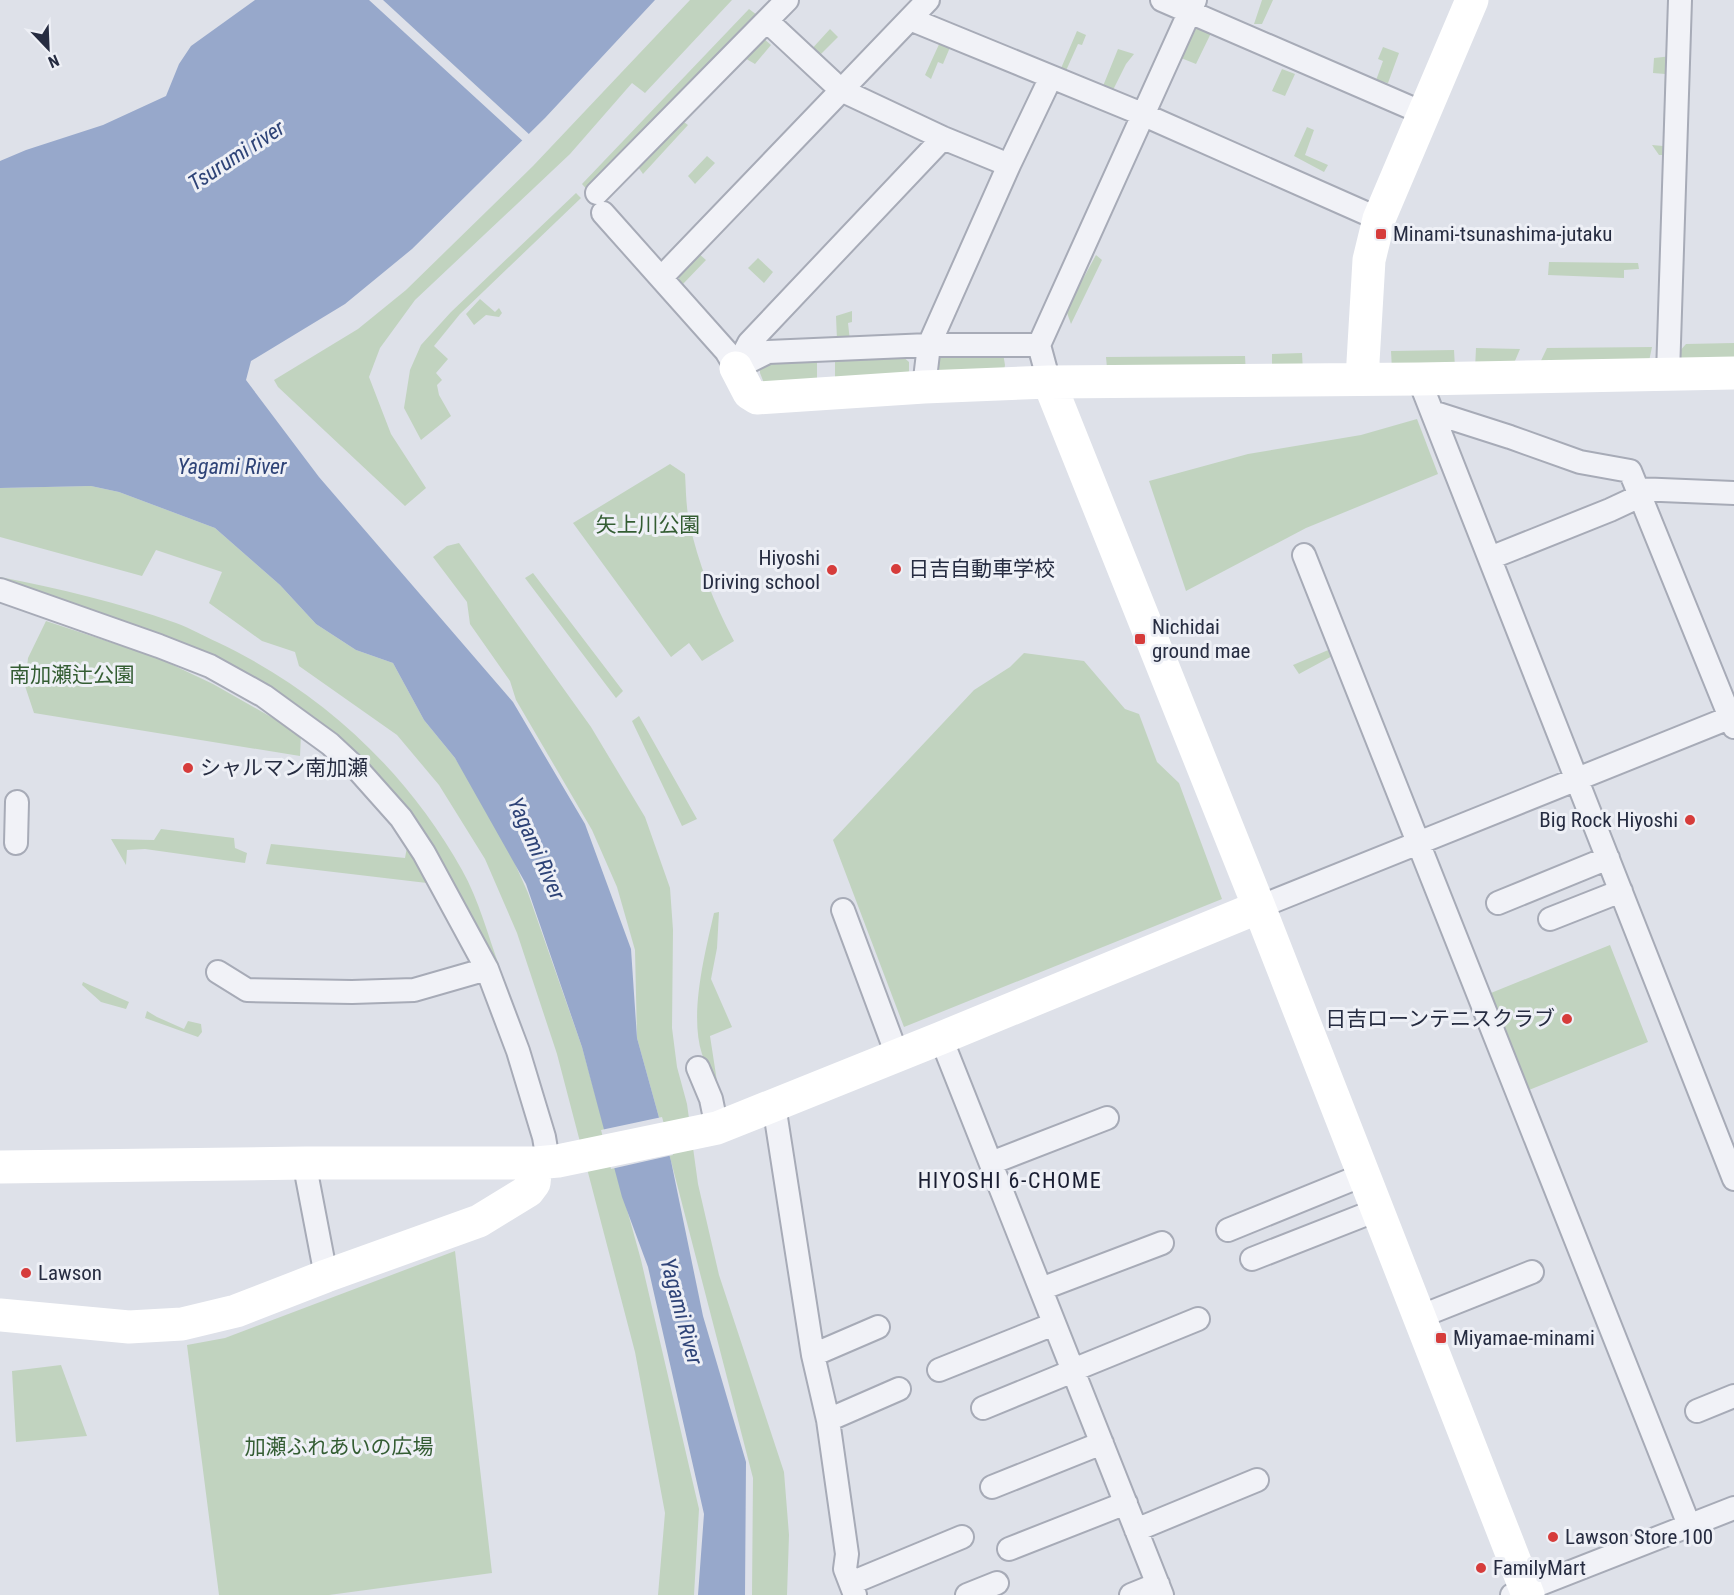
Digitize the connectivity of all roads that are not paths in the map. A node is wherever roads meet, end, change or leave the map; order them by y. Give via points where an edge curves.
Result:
1 (787, 0) edge
2 (928, 0) edge
3 (1162, 0) edge
4 (1472, 0) edge
5 (1680, 0) edge
6 (1193, 6) edge
7 (910, 19) junction
8 (767, 21) junction
9 (1051, 77) junction
10 (841, 90) junction
11 (1423, 113) junction
12 (1142, 114) junction
13 (943, 138) junction
14 (1009, 165) junction
15 (1379, 219) junction
16 (662, 277) junction
17 (929, 345) junction
18 (1039, 345) junction
19 (736, 368) junction
20 (1734, 373) edge
21 (1668, 374) junction
22 (1362, 379) junction
23 (1419, 379) junction
24 (1049, 382) junction
25 (924, 387) junction
26 (1432, 412) junction
27 (1638, 493) junction
28 (1734, 493) edge
29 (1304, 555) dead end
30 (1490, 558) junction
31 (0, 590) edge
32 (1733, 720) edge
33 (1578, 779) junction
34 (17, 802) dead end
35 (1418, 842) junction
36 (16, 843) dead end
37 (1608, 858) junction
38 (1621, 891) junction
39 (1505, 894) dead end
40 (1258, 907) junction
41 (843, 910) dead end
42 (1550, 919) dead end
43 (487, 969) junction
44 (218, 972) dead end
45 (941, 1038) junction
46 (897, 1055) junction
47 (698, 1068) dead end
48 (774, 1105) junction
49 (1107, 1118) dead end
50 (713, 1129) junction
51 (550, 1161) junction
52 (306, 1163) junction
53 (991, 1163) junction
54 (0, 1167) edge
55 (1363, 1175) junction
56 (1734, 1179) edge
57 (1377, 1210) junction
58 (1228, 1230) dead end
59 (1162, 1242) dead end
60 (1252, 1259) dead end
61 (1520, 1271) dead end
62 (326, 1275) junction
63 (1041, 1289) junction
64 (0, 1315) edge
65 (1419, 1317) junction
66 (1198, 1319) dead end
67 (1054, 1324) junction
68 (878, 1327) dead end
69 (813, 1355) junction
70 (939, 1370) dead end
71 (1073, 1371) junction
72 (898, 1389) dead end
73 (1734, 1396) edge
74 (983, 1408) dead end
75 (1710, 1412) dead end
76 (828, 1420) junction
77 (1102, 1443) junction
78 (992, 1487) dead end
79 (1245, 1489) dead end
80 (1126, 1503) junction
81 (1734, 1508) edge
82 (1689, 1525) junction
83 (1136, 1530) junction
84 (962, 1537) dead end
85 (1009, 1549) dead end
86 (998, 1583) dead end
87 (853, 1589) edge
88 (1160, 1589) edge
89 (1522, 1593) edge
90 (967, 1595) edge
91 (1131, 1595) edge

1 - 8 street
2 - 7 street
3 - 6 street
4 - 11 street
5 - 21 street
6 - 11 street
6 - 12 street
7 - 9 street
7 - 10 street
8 - 10 street
8 - 16 street via 600,203
9 - 12 street
9 - 14 street
10 - 13 street
10 - 16 street
11 - 15 street
12 - 15 street
12 - 18 street
13 - 14 street
13 - 19 street via 749,343
14 - 17 street
15 - 22 street via 1369,260
16 - 19 street
17 - 18 street
17 - 19 street via 768,352
17 - 25 street
18 - 24 street
19 - 25 street via 749,393 757,398
20 - 21 street
21 - 23 street
22 - 23 street
22 - 24 street
23 - 26 street
24 - 25 street
24 - 40 street
26 - 27 street via 1580,462 1630,471
26 - 30 street
27 - 28 street
27 - 30 street via 1610,510
27 - 32 street
29 - 35 street
30 - 33 street
31 - 43 street via 210,666 264,696 330,744 360,772 414,838
32 - 33 street
33 - 35 street
33 - 37 street
34 - 36 street
35 - 40 street
35 - 82 street
37 - 38 street
37 - 39 street
38 - 42 street
38 - 56 street
40 - 45 street
40 - 55 street
41 - 46 street
43 - 44 street via 414,990 352,992 247,990
43 - 51 street via 518,1051
45 - 46 street
45 - 53 street
46 - 48 street
47 - 50 street via 711,1099
48 - 50 street
48 - 69 street
49 - 53 street
50 - 51 street
51 - 52 street
51 - 62 street via 528,1191 479,1221
52 - 54 street
52 - 62 street
53 - 63 street
55 - 57 street
55 - 58 street
57 - 60 street
57 - 65 street
59 - 63 street
61 - 65 street
62 - 64 street via 236,1311 182,1324 129,1327
63 - 67 street
65 - 89 street
66 - 71 street
67 - 70 street
67 - 71 street
68 - 69 street
69 - 76 street
71 - 74 street
71 - 77 street
72 - 76 street
73 - 75 street
76 - 87 street via 847,1554 845,1569
77 - 78 street
77 - 80 street
79 - 83 street
80 - 83 street
80 - 85 street
81 - 82 street
82 - 89 street
83 - 88 street
84 - 87 street
86 - 90 street
88 - 91 street

